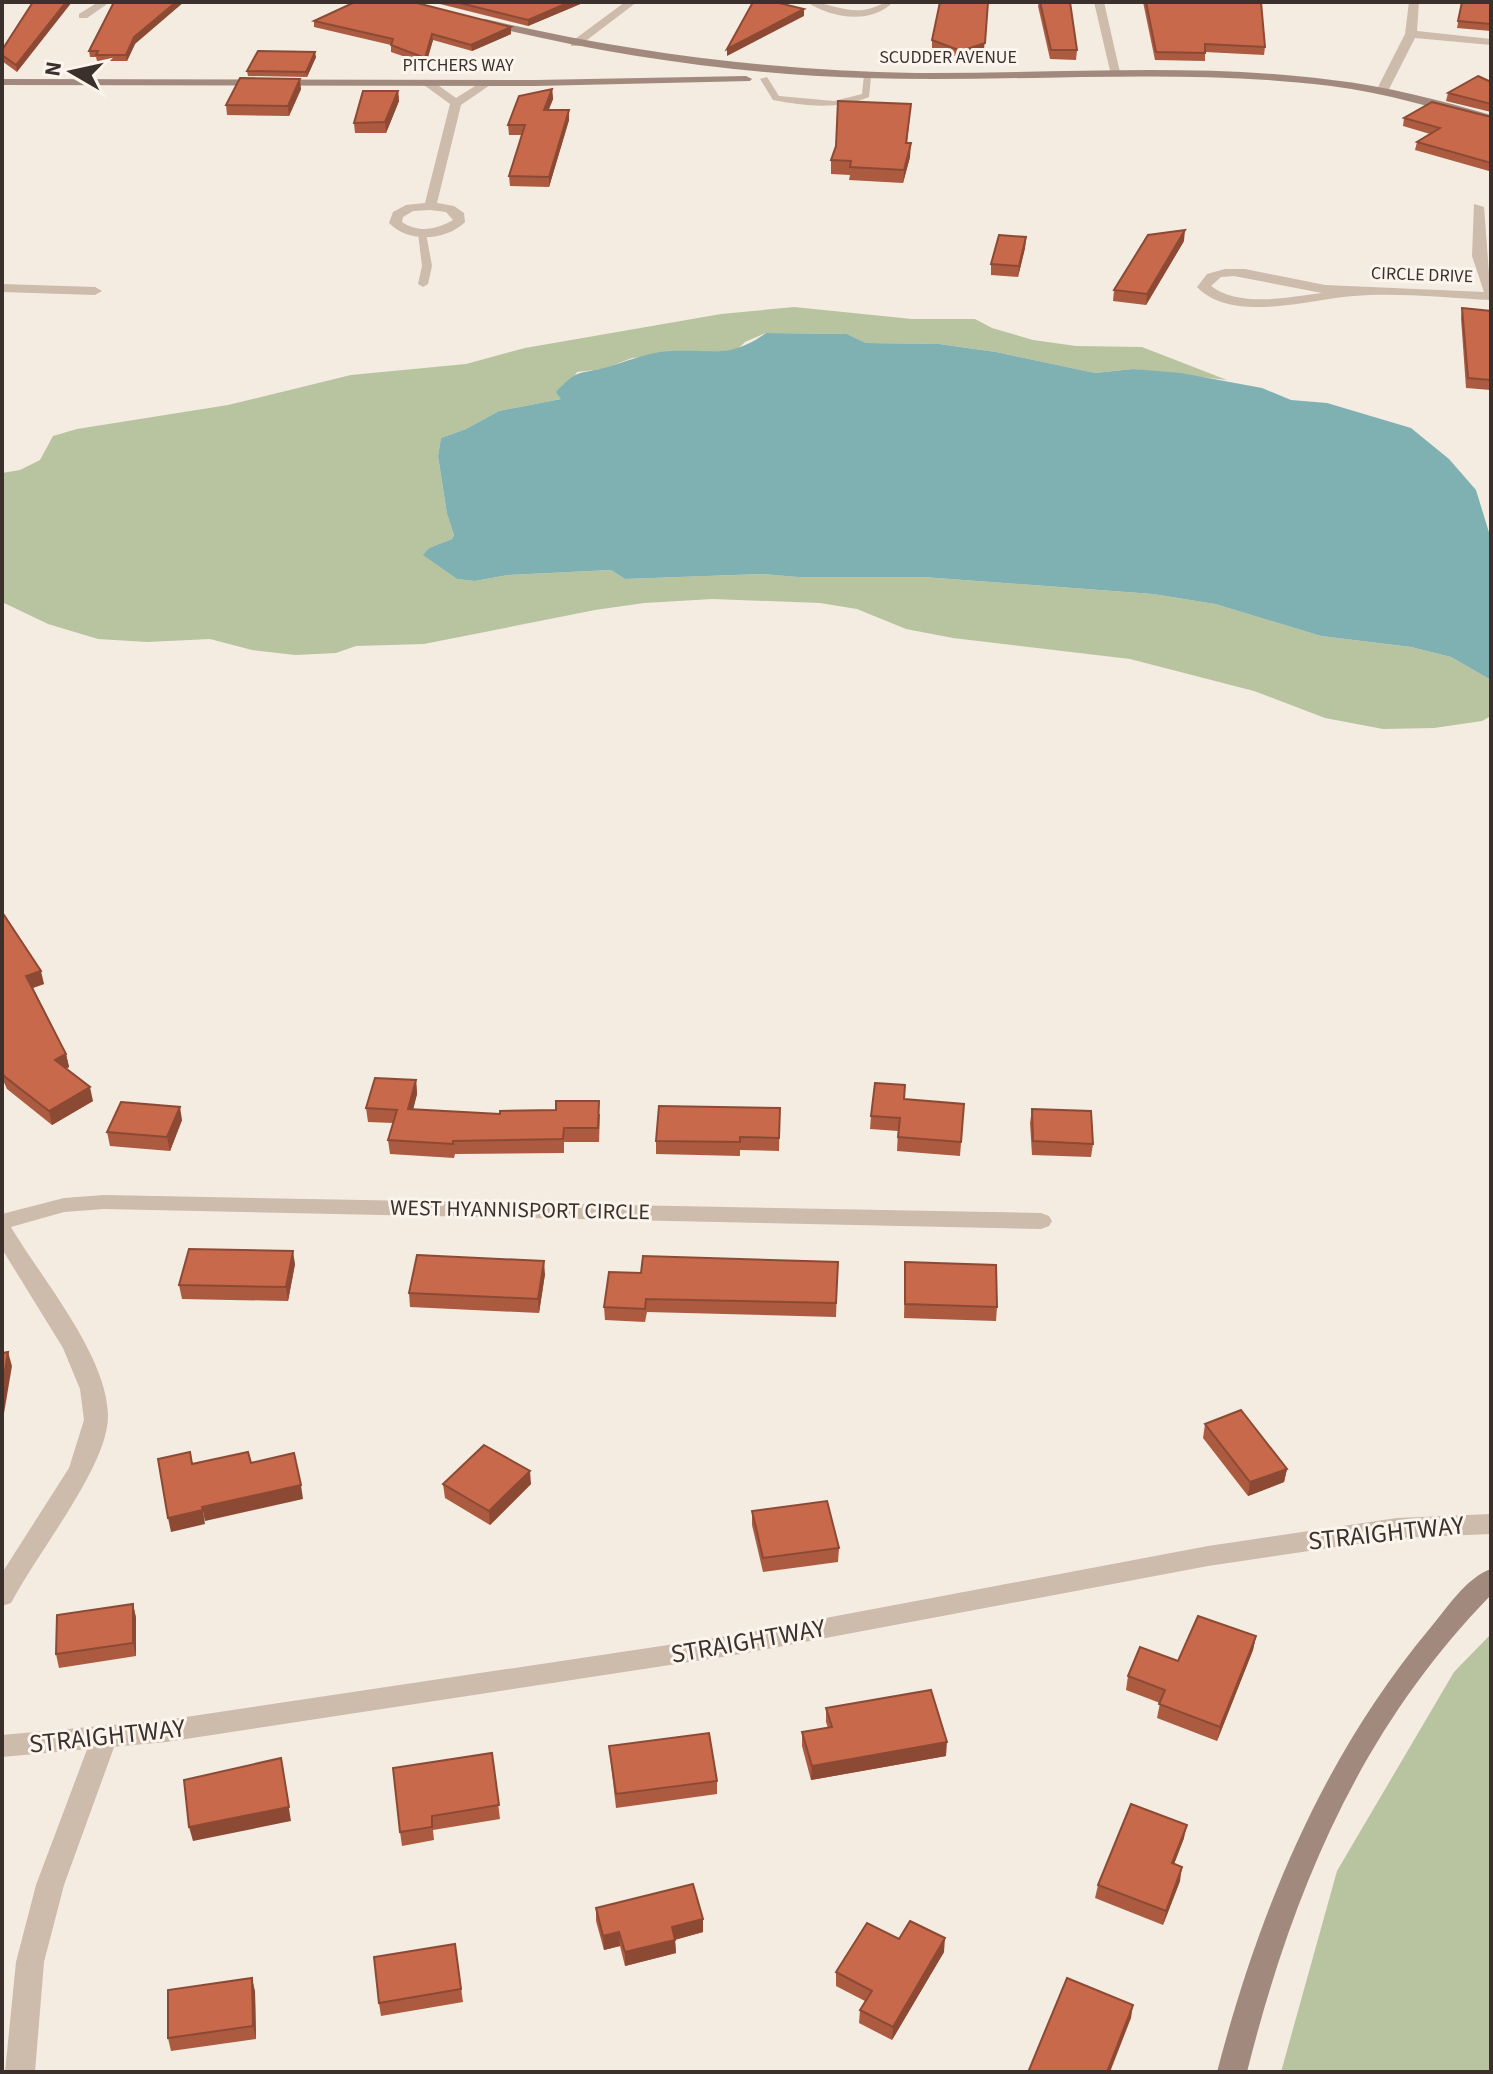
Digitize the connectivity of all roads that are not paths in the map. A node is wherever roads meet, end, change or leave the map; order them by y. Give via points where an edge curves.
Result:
1 (105, 2) edge
2 (632, 2) edge
3 (812, 2) edge
4 (888, 2) edge
5 (1099, 2) edge
6 (1414, 2) edge
7 (83, 16) dead end
8 (474, 19) edge
9 (1411, 34) junction
10 (1491, 42) edge
11 (575, 44) junction
12 (639, 55) junction
13 (675, 60) junction
14 (1117, 75) junction
15 (913, 76) junction
16 (867, 77) junction
17 (764, 79) junction
18 (666, 81) junction
19 (2, 82) edge
20 (627, 82) junction
21 (428, 83) junction
22 (487, 83) junction
23 (1382, 91) junction
24 (456, 103) junction
25 (1491, 119) edge
26 (430, 206) junction
27 (1478, 207) dead end
28 (422, 233) junction
29 (423, 284) dead end
30 (2, 288) edge
31 (95, 291) dead end
32 (1352, 292) junction
33 (1491, 295) edge
34 (1041, 1221) dead end
35 (2, 1222) edge
36 (2, 1230) edge
37 (11, 1264) edge
38 (1491, 1524) edge
39 (1491, 1579) edge
40 (2, 1596) edge
41 (104, 1739) junction
42 (2, 1746) edge
43 (20, 2072) edge
44 (1232, 2072) edge

1 - 7 street
2 - 11 street
3 - 4 street via 858,15 872,14
5 - 14 street
6 - 9 street
8 - 11 main road, SCUDDER AVENUE
9 - 10 street
9 - 23 street
11 - 12 main road, SCUDDER AVENUE
12 - 13 main road, SCUDDER AVENUE
12 - 20 main road via 643,67
13 - 15 main road, SCUDDER AVENUE
13 - 18 main road
14 - 15 main road, SCUDDER AVENUE
14 - 23 main road, SCUDDER AVENUE via 1251,76
15 - 16 main road, PITCHERS WAY
16 - 17 main road, PITCHERS WAY
16 - 17 lane via 866,95 855,101 776,98
17 - 18 main road, PITCHERS WAY
18 - 20 main road, PITCHERS WAY
19 - 21 main road, PITCHERS WAY
20 - 22 main road, PITCHERS WAY
21 - 22 main road, PITCHERS WAY
21 - 24 street
22 - 24 street
23 - 25 main road, SCUDDER AVENUE
24 - 26 street
26 - 28 street via 410,208 395,218 401,228
26 - 28 street via 455,211 460,219 446,230
27 - 33 street, CIRCLE DRIVE via 1479,256
28 - 29 lane via 427,266
30 - 31 street
32 - 32 street, CIRCLE DRIVE via 1240,272 1213,276 1204,287 1214,296 1239,302
32 - 33 street, CIRCLE DRIVE
34 - 35 street, WEST HYANNISPORT CIRCLE via 104,1202 64,1205
36 - 37 street
37 - 40 street via 69,1338 94,1400 96,1419 79,1471
38 - 41 street, STRAIGHTWAY via 1397,1528 1208,1556 735,1645
39 - 44 main road via 1426,1648 1310,1842 1272,1932
41 - 42 street, STRAIGHTWAY
41 - 43 street via 50,1885 30,1962

